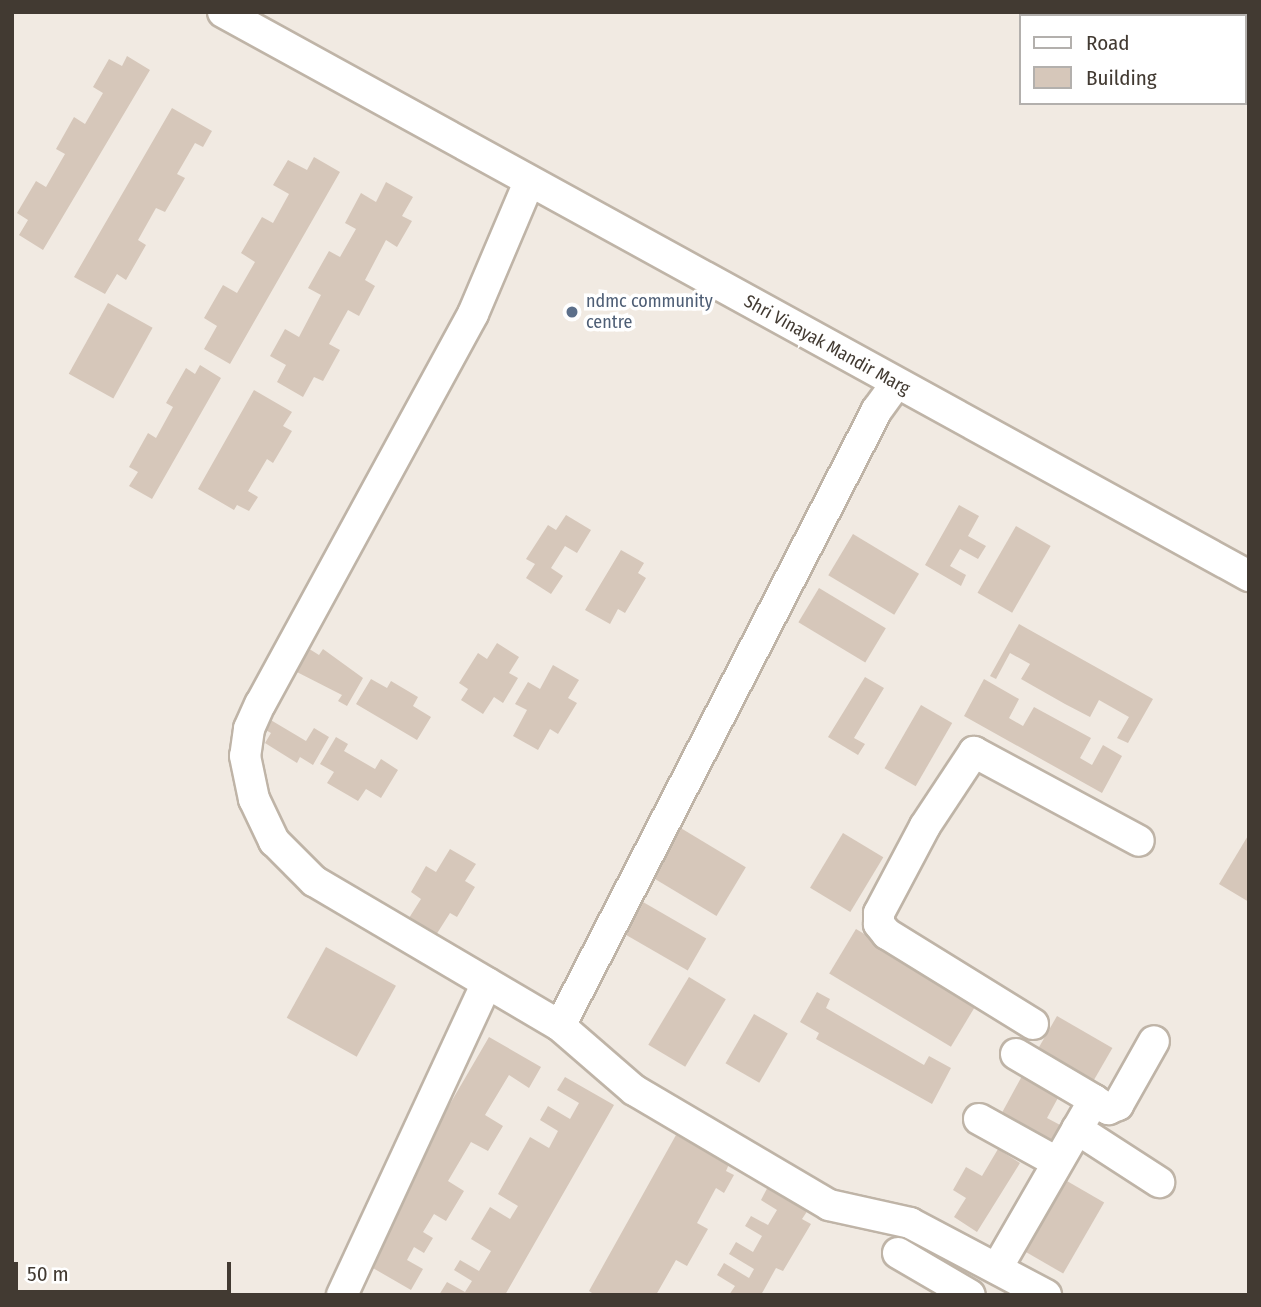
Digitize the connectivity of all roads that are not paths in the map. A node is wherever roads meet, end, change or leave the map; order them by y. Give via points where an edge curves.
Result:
1 (223, 12) edge
2 (529, 182) junction
3 (897, 384) junction
4 (1249, 576) edge
5 (1139, 841) dead end
6 (487, 983) junction
7 (1033, 1024) dead end
8 (560, 1026) junction
9 (1154, 1041) dead end
10 (1016, 1054) dead end
11 (1094, 1100) junction
12 (979, 1119) dead end
13 (1077, 1129) junction
14 (1057, 1162) junction
15 (1159, 1182) dead end
16 (898, 1253) dead end
17 (997, 1268) junction
18 (342, 1295) edge
19 (970, 1295) edge
20 (1046, 1295) edge

1 - 2 street, Shri Vinayak Mandir Marg
2 - 3 street, Shri Vinayak Mandir Marg
2 - 6 street via 473,314 260,704 249,729 245,756 254,799 274,841 314,881
3 - 4 street, Shri Vinayak Mandir Marg
3 - 8 street via 877,410
5 - 7 street via 974,752 925,826 879,913 879,924 887,934
6 - 8 street
6 - 18 street
8 - 17 street via 634,1090 829,1205 910,1223
9 - 11 street via 1118,1105 1108,1109
10 - 11 street
11 - 13 street
12 - 14 street
13 - 14 street
13 - 15 street
14 - 17 street
16 - 19 street
17 - 20 street

